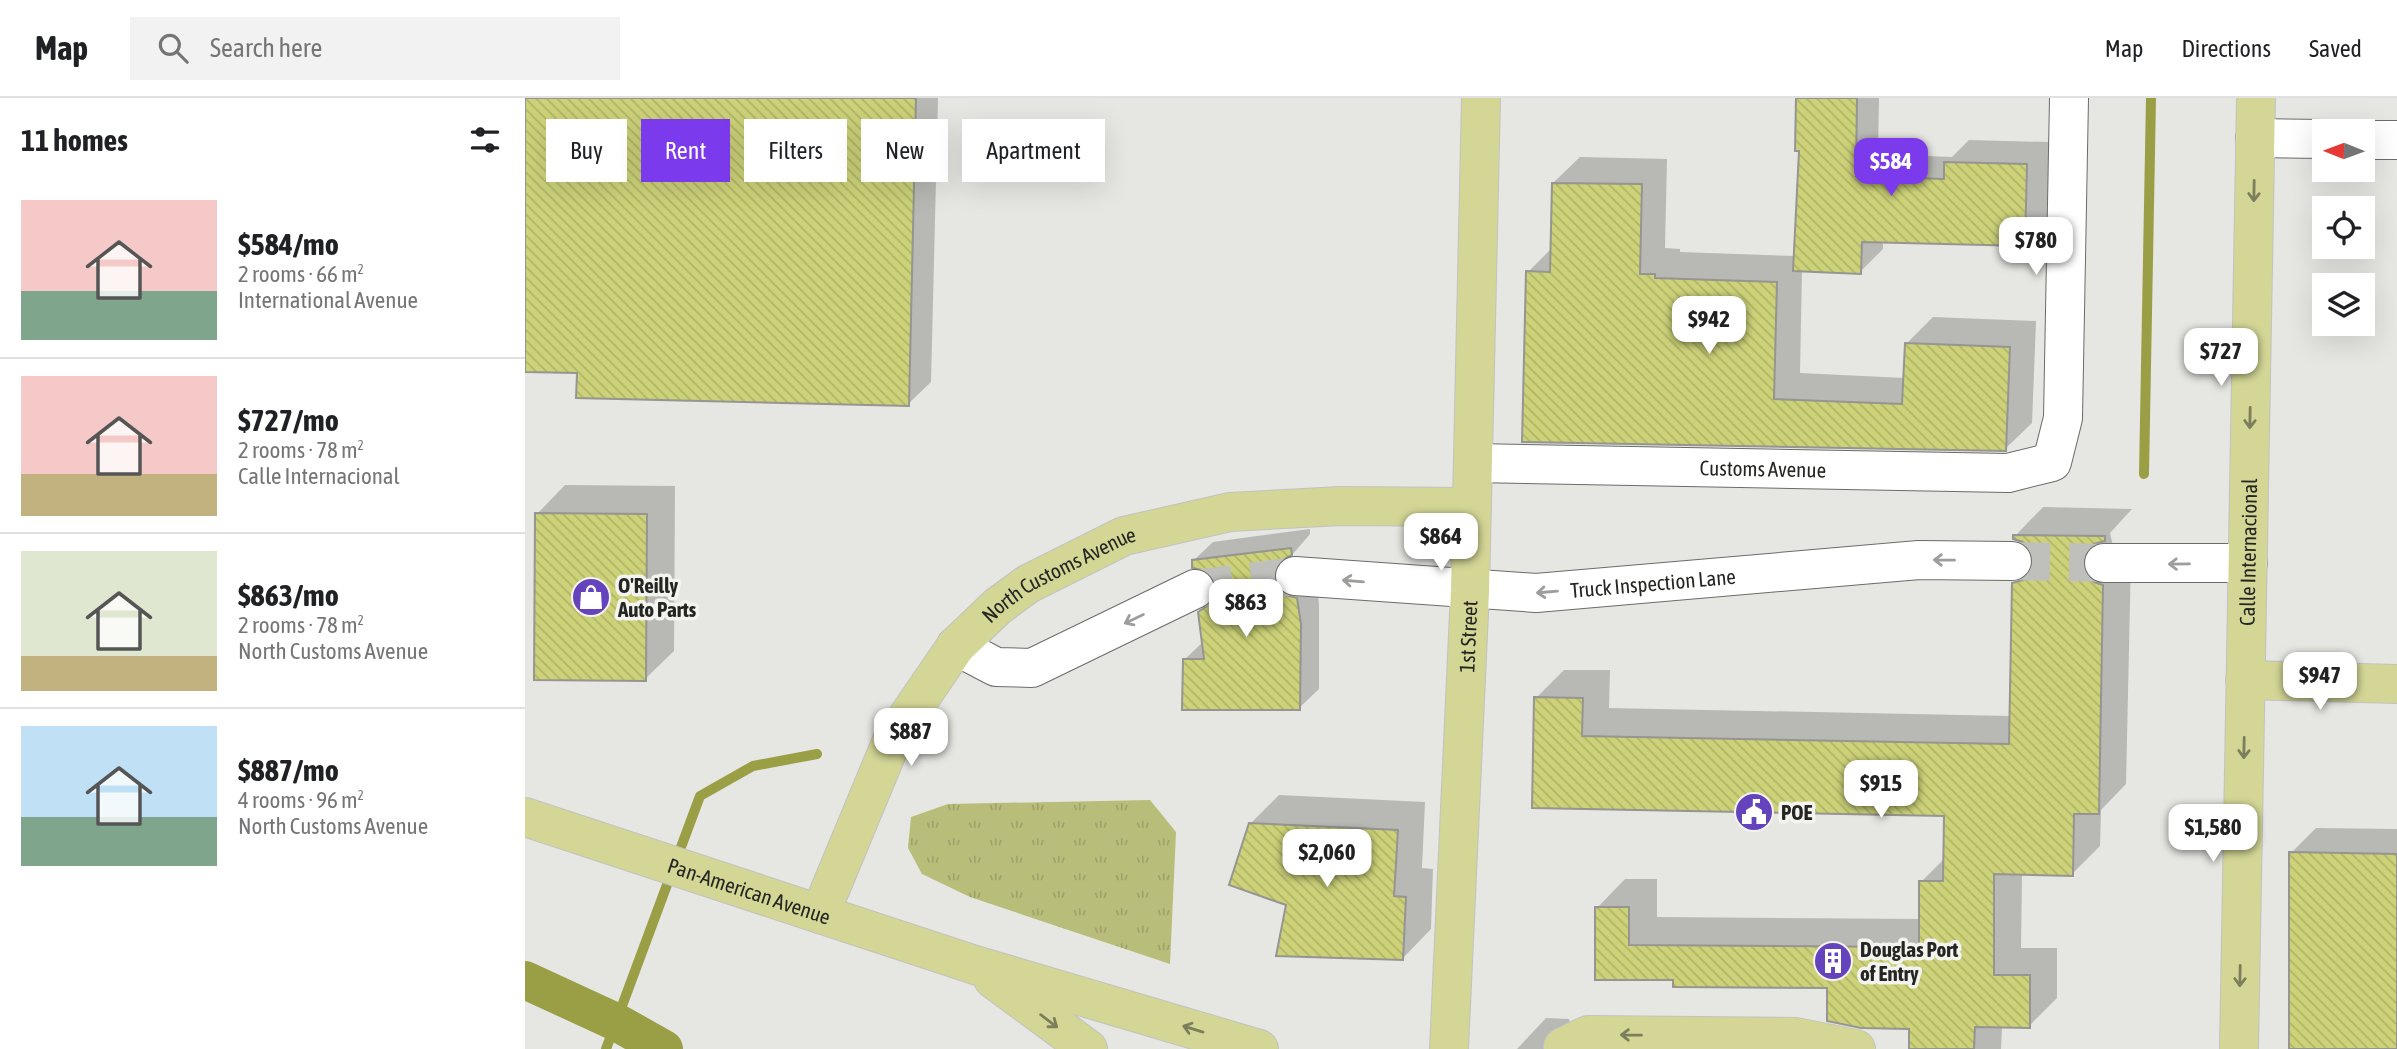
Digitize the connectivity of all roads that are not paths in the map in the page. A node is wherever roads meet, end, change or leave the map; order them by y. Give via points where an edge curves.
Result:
1 (1481, 98) edge
2 (2069, 98) edge
3 (2256, 98) edge
4 (2255, 138) junction
5 (2312, 139) edge
6 (2375, 140) edge
7 (2397, 140) edge
8 (1474, 463) junction
9 (1472, 507) junction
10 (2012, 561) tunnel mouth
11 (2104, 563) tunnel mouth
12 (2248, 563) junction
13 (1295, 576) tunnel mouth
14 (1195, 589) tunnel mouth
15 (1470, 591) junction
16 (956, 646) junction
17 (2245, 680) junction
18 (2397, 684) edge
19 (525, 817) edge
20 (820, 914) junction
21 (975, 965) junction
22 (1692, 1043) edge
23 (1563, 1047) edge
24 (1088, 1049) edge
25 (1259, 1049) edge
26 (1449, 1049) edge
27 (1856, 1049) edge
28 (2239, 1049) edge

1 - 8 main road, 1st Street
2 - 8 street, Customs Avenue via 2063,418 2052,462 2008,473
3 - 4 main road, Calle Internacional
4 - 5 street
4 -> 12 main road, Calle Internacional
6 - 7 street
8 - 9 main road, 1st Street
9 - 15 main road, 1st Street
9 - 16 main road, North Customs Avenue via 1341,506 1230,512 1124,536 1028,584
10 -> 15 street, Truck Inspection Lane via 1919,560 1536,593
12 -> 11 street
12 - 17 main road, Calle Internacional
15 -> 13 street, Truck Inspection Lane
14 -> 16 street via 1032,668 996,667
15 - 26 main road, 1st Street
16 - 20 main road, North Customs Avenue via 885,755
17 - 18 main road
17 -> 28 main road, Calle Internacional
19 - 20 main road, Pan-American Avenue
20 - 21 main road, Pan-American Avenue
21 -> 24 main road, Pan-American Avenue
25 -> 21 main road, Pan-American Avenue
22 -> 23 main road via 1588,1035
22 - 27 main road via 1795,1037

